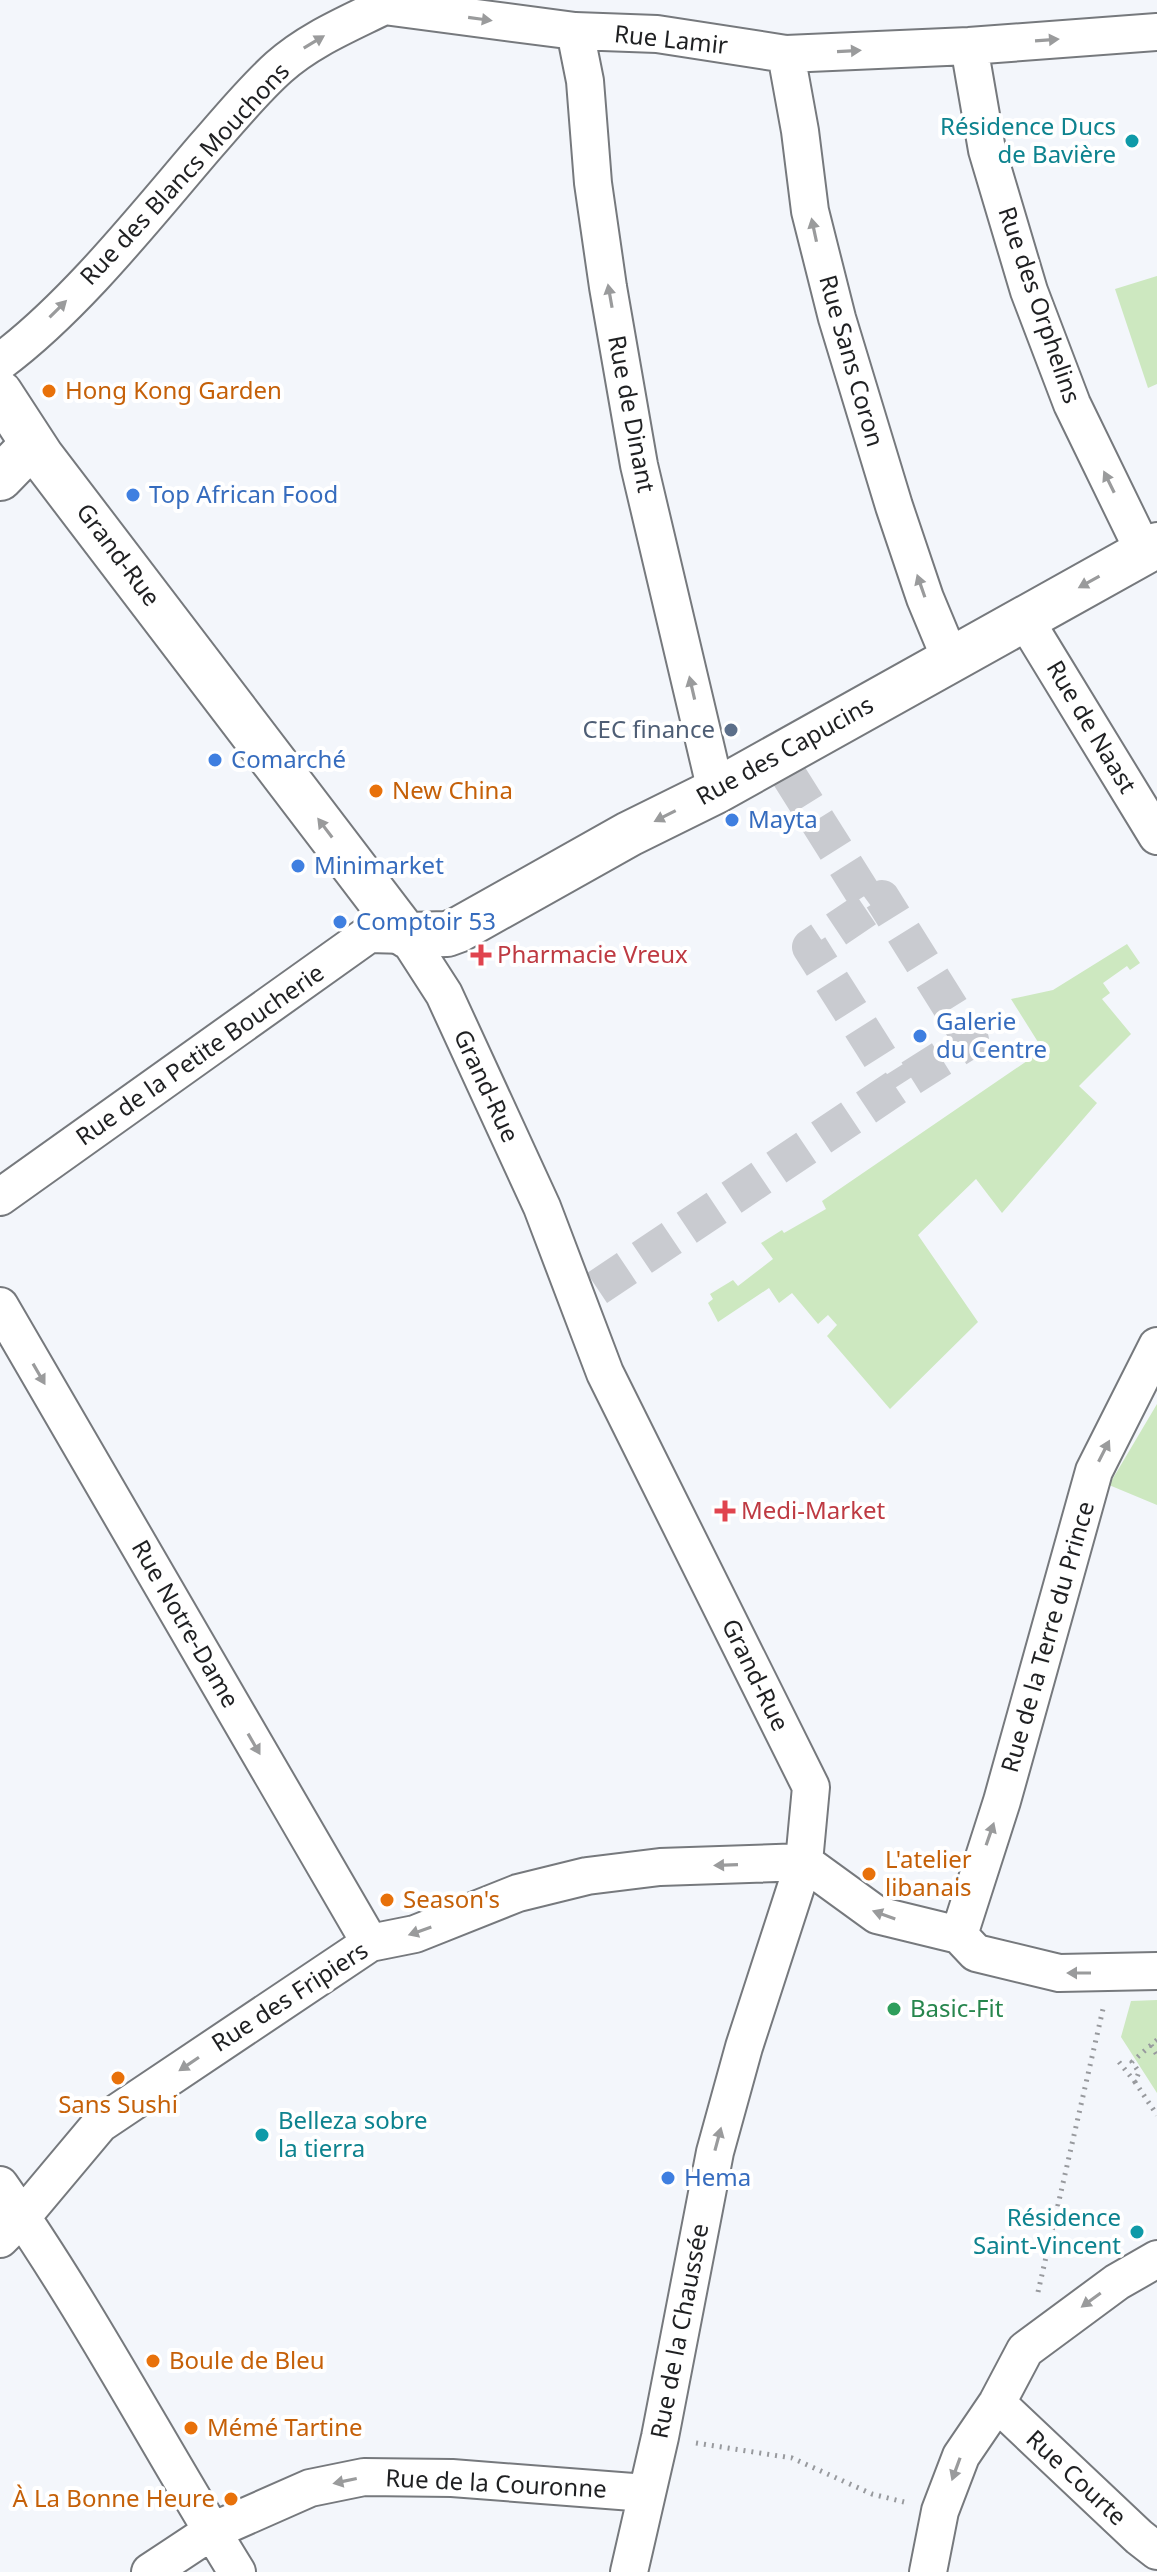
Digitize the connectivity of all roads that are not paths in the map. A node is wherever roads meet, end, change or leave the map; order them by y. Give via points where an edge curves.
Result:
1 (380, 3) edge
2 (575, 31) junction
3 (1157, 32) edge
4 (969, 46) junction
5 (786, 54) junction
6 (0, 362) edge
7 (0, 393) edge
8 (33, 444) junction
9 (0, 478) edge
10 (1151, 548) edge
11 (1024, 618) junction
12 (950, 658) junction
13 (716, 791) junction
14 (1157, 836) edge
15 (406, 935) junction
16 (0, 1197) edge
17 (0, 1306) edge
18 (1157, 1346) edge
19 (804, 1862) junction
20 (959, 1935) junction
21 (370, 1943) junction
22 (1157, 1971) edge
23 (0, 2185) edge
24 (11, 2228) edge
25 (1157, 2259) edge
26 (997, 2403) junction
27 (646, 2493) junction
28 (212, 2531) junction
29 (1157, 2551) edge
30 (150, 2572) edge
31 (237, 2572) edge
32 (629, 2572) edge
33 (928, 2572) edge

1 -> 2 street, Rue Lamir
6 -> 1 street, Rue des Blancs Mouchons via 81,286 280,66
2 - 5 street, Rue Lamir via 657,34
13 -> 2 street, Rue de Dinant via 639,465 608,287
4 -> 3 street, Rue Lamir
5 -> 4 street, Rue Lamir
10 -> 4 street, Rue des Orphelins via 1072,404 1029,291 987,150
12 -> 5 street, Rue Sans Coron via 894,506 837,318 810,211
7 - 8 street, Grand-Rue
8 - 9 street
15 -> 8 street, Grand-Rue
10 -> 11 street, Rue des Capucins
11 - 12 street, Rue des Capucins
11 - 14 street, Rue de Naast
12 - 13 street, Rue des Capucins via 783,765
13 -> 15 street, Rue des Capucins via 458,930
15 - 16 street, Rue de la Petite Boucherie via 369,934
15 - 19 street, Grand-Rue via 444,994 588,1294 605,1373 811,1787
17 -> 21 street, Rue Notre-Dame
20 -> 18 street, Rue de la Terre du Prince via 1094,1471
20 -> 19 street via 877,1915
19 -> 21 street, Rue des Fripiers via 660,1867 587,1876 518,1893 415,1934
27 -> 19 street, Rue de la Chaussée via 715,2152
22 -> 20 street via 1059,1973 976,1953
21 -> 24 street, Rue des Fripiers via 100,2124
23 - 24 street
24 - 28 street via 123,2378
25 -> 26 street via 1025,2350
26 - 29 street, Rue Courte
26 -> 33 street via 961,2456 940,2511
27 -> 28 street, Rue de la Couronne via 364,2477 310,2488
27 - 32 street, Rue de la Chaussée
28 - 30 street, Rue de la Couronne
28 - 31 street

